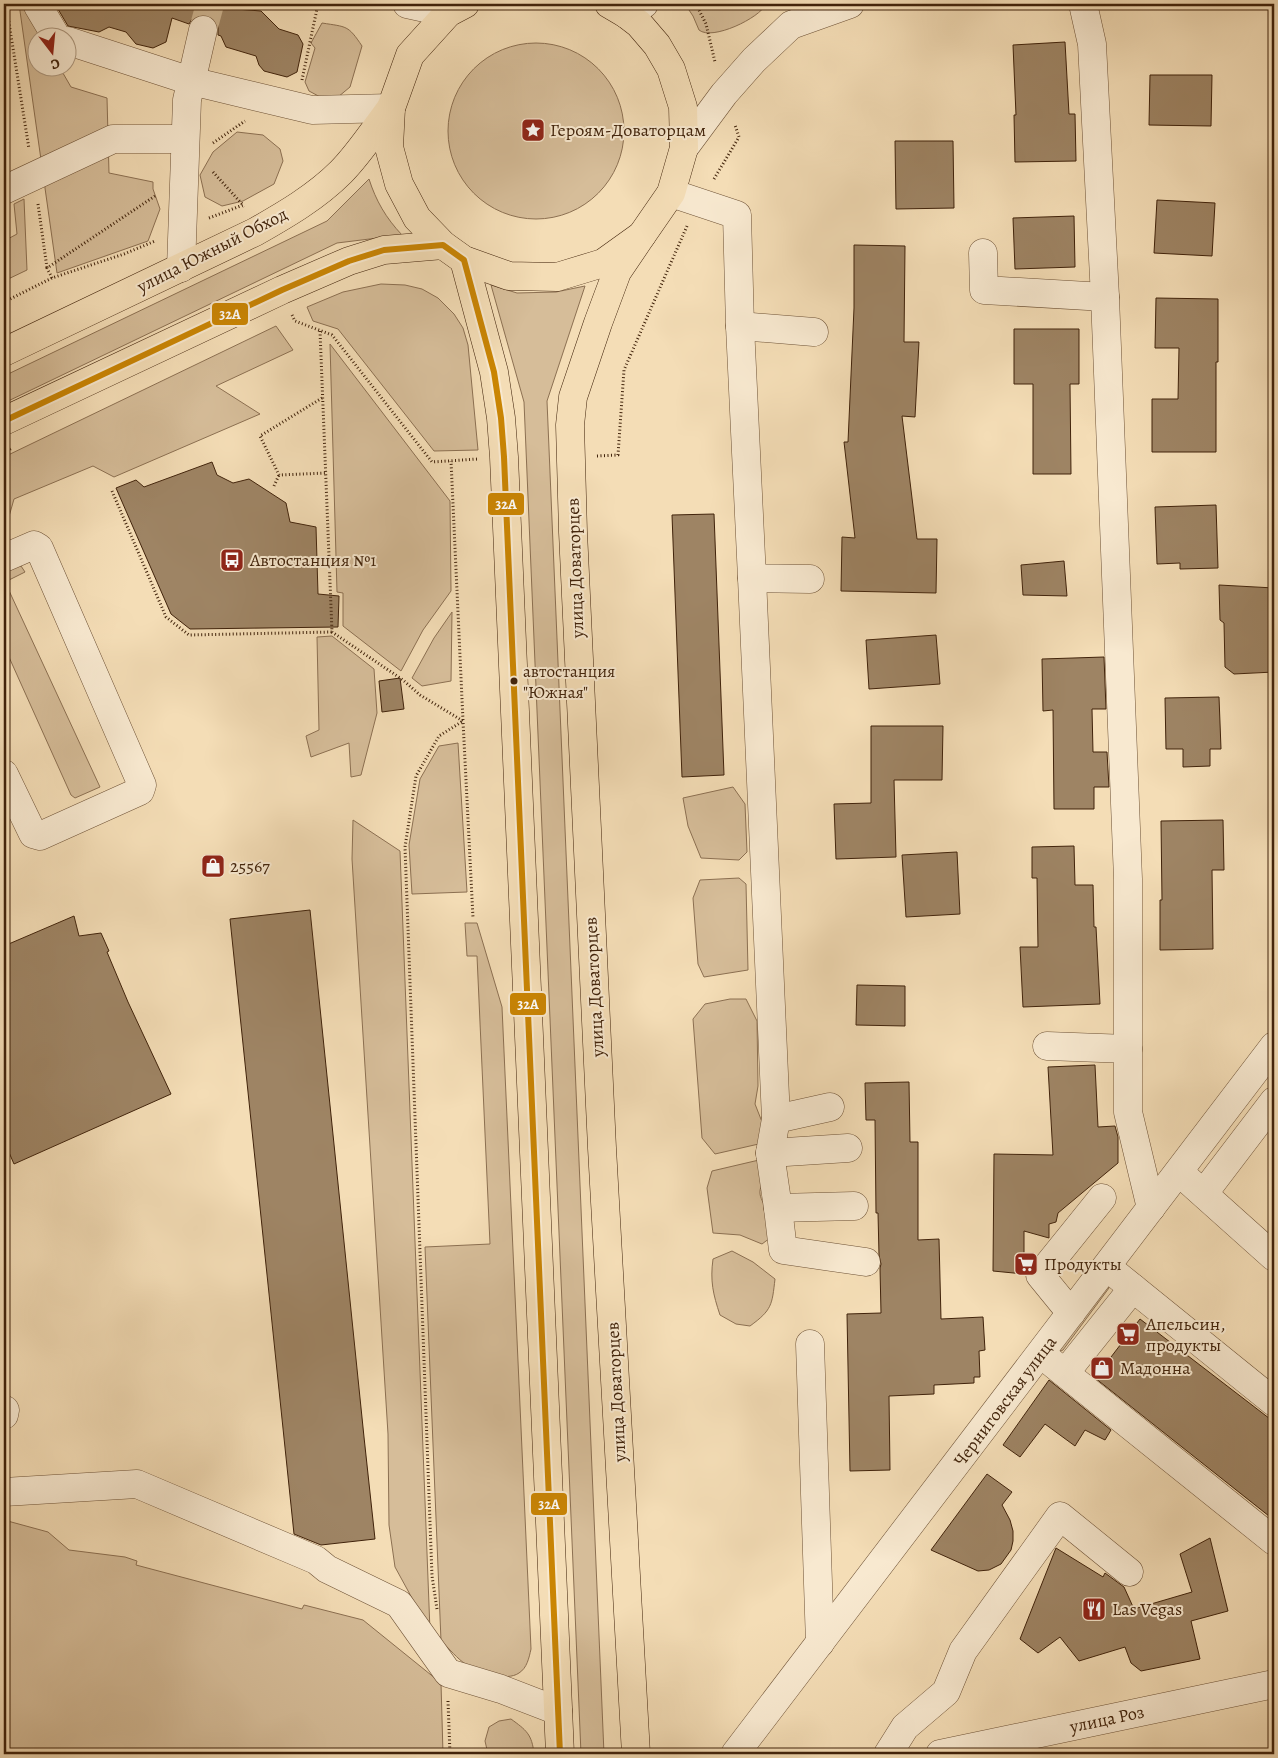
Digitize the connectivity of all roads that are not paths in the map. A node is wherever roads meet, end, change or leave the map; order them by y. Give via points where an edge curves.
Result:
1 (39, 4) edge
2 (407, 4) edge
3 (850, 4) edge
4 (1081, 4) edge
5 (625, 6) edge
6 (455, 7) edge
7 (51, 28) edge
8 (203, 30) tunnel mouth
9 (78, 44) edge
10 (191, 81) junction
11 (391, 108) junction
12 (185, 139) junction
13 (684, 148) junction
14 (4, 190) edge
15 (671, 193) junction
16 (642, 235) junction
17 (453, 252) junction
18 (983, 253) dead end
19 (181, 268) junction
20 (1104, 297) junction
21 (740, 326) junction
22 (814, 332) dead end
23 (4, 352) edge
24 (4, 421) edge
25 (4, 558) edge
26 (752, 578) junction
27 (810, 579) dead end
28 (4, 774) edge
29 (1047, 1046) dead end
30 (1274, 1046) edge
31 (1128, 1049) junction
32 (1274, 1101) edge
33 (830, 1107) dead end
34 (776, 1119) junction
35 (848, 1148) dead end
36 (770, 1153) junction
37 (1178, 1172) junction
38 (1204, 1193) junction
39 (1102, 1198) dead end
40 (854, 1206) dead end
41 (778, 1208) junction
42 (1151, 1208) junction
43 (1274, 1257) edge
44 (866, 1262) dead end
45 (1107, 1266) junction
46 (1133, 1288) junction
47 (1071, 1313) junction
48 (810, 1344) dead end
49 (1041, 1354) junction
50 (1065, 1373) junction
51 (1274, 1402) edge
52 (4, 1492) edge
53 (1274, 1541) edge
54 (1129, 1572) dead end
55 (820, 1643) junction
56 (1274, 1684) edge
57 (558, 1712) junction
58 (560, 1754) edge
59 (636, 1754) edge
60 (735, 1754) edge
61 (888, 1754) edge
62 (940, 1754) edge

1 - 7 street
2 - 6 street
3 - 13 street via 791,25 724,94
4 - 20 street via 1092,44
5 - 13 main road, улица Доваторцев via 657,45 671,69 683,107
6 - 11 main road via 410,55
8 - 10 street
9 - 10 street
10 - 11 street via 312,110
10 - 12 street
11 - 17 main road via 390,146 398,184 416,218
11 - 19 main road, улица Южный Обход via 341,172 313,196 255,232
12 - 14 street via 113,139
12 - 19 street
13 - 15 main road, улица Доваторцев
15 - 16 main road, улица Доваторцев
15 - 21 street via 737,216
16 - 17 main road via 603,263 557,278 509,276
16 - 59 main road, улица Доваторцев via 617,272 572,397 570,426 602,1138
17 - 24 main road via 384,250 348,261
17 - 57 main road via 494,372 504,448
18 - 20 street via 984,290
19 - 23 main road, улица Южный Обход
20 - 31 street via 1128,879
21 - 22 street
21 - 26 street
25 - 28 street via 34,545 39,548 142,785 140,791 40,836 33,834
26 - 27 street
26 - 34 street
29 - 31 street
30 - 37 street, Черниговская улица
31 - 42 street via 1128,1112
32 - 38 street
33 - 34 street
34 - 36 street
35 - 36 street
36 - 41 street
37 - 38 street
37 - 42 street, Черниговская улица
38 - 43 street
39 - 47 street via 1040,1275
40 - 41 street
41 - 44 street via 783,1250
42 - 45 street, Черниговская улица
45 - 46 street
45 - 47 street, Черниговская улица
46 - 50 street
46 - 51 street
47 - 49 street, Черниговская улица
48 - 55 street
49 - 50 street
49 - 55 street, Черниговская улица
50 - 53 street
52 - 57 street via 137,1484 316,1560 327,1569 398,1604 448,1673 501,1689
54 - 61 street via 1060,1516 963,1651 946,1692 905,1727
55 - 60 street, Черниговская улица
56 - 62 street, улица Роз
57 - 58 main road

